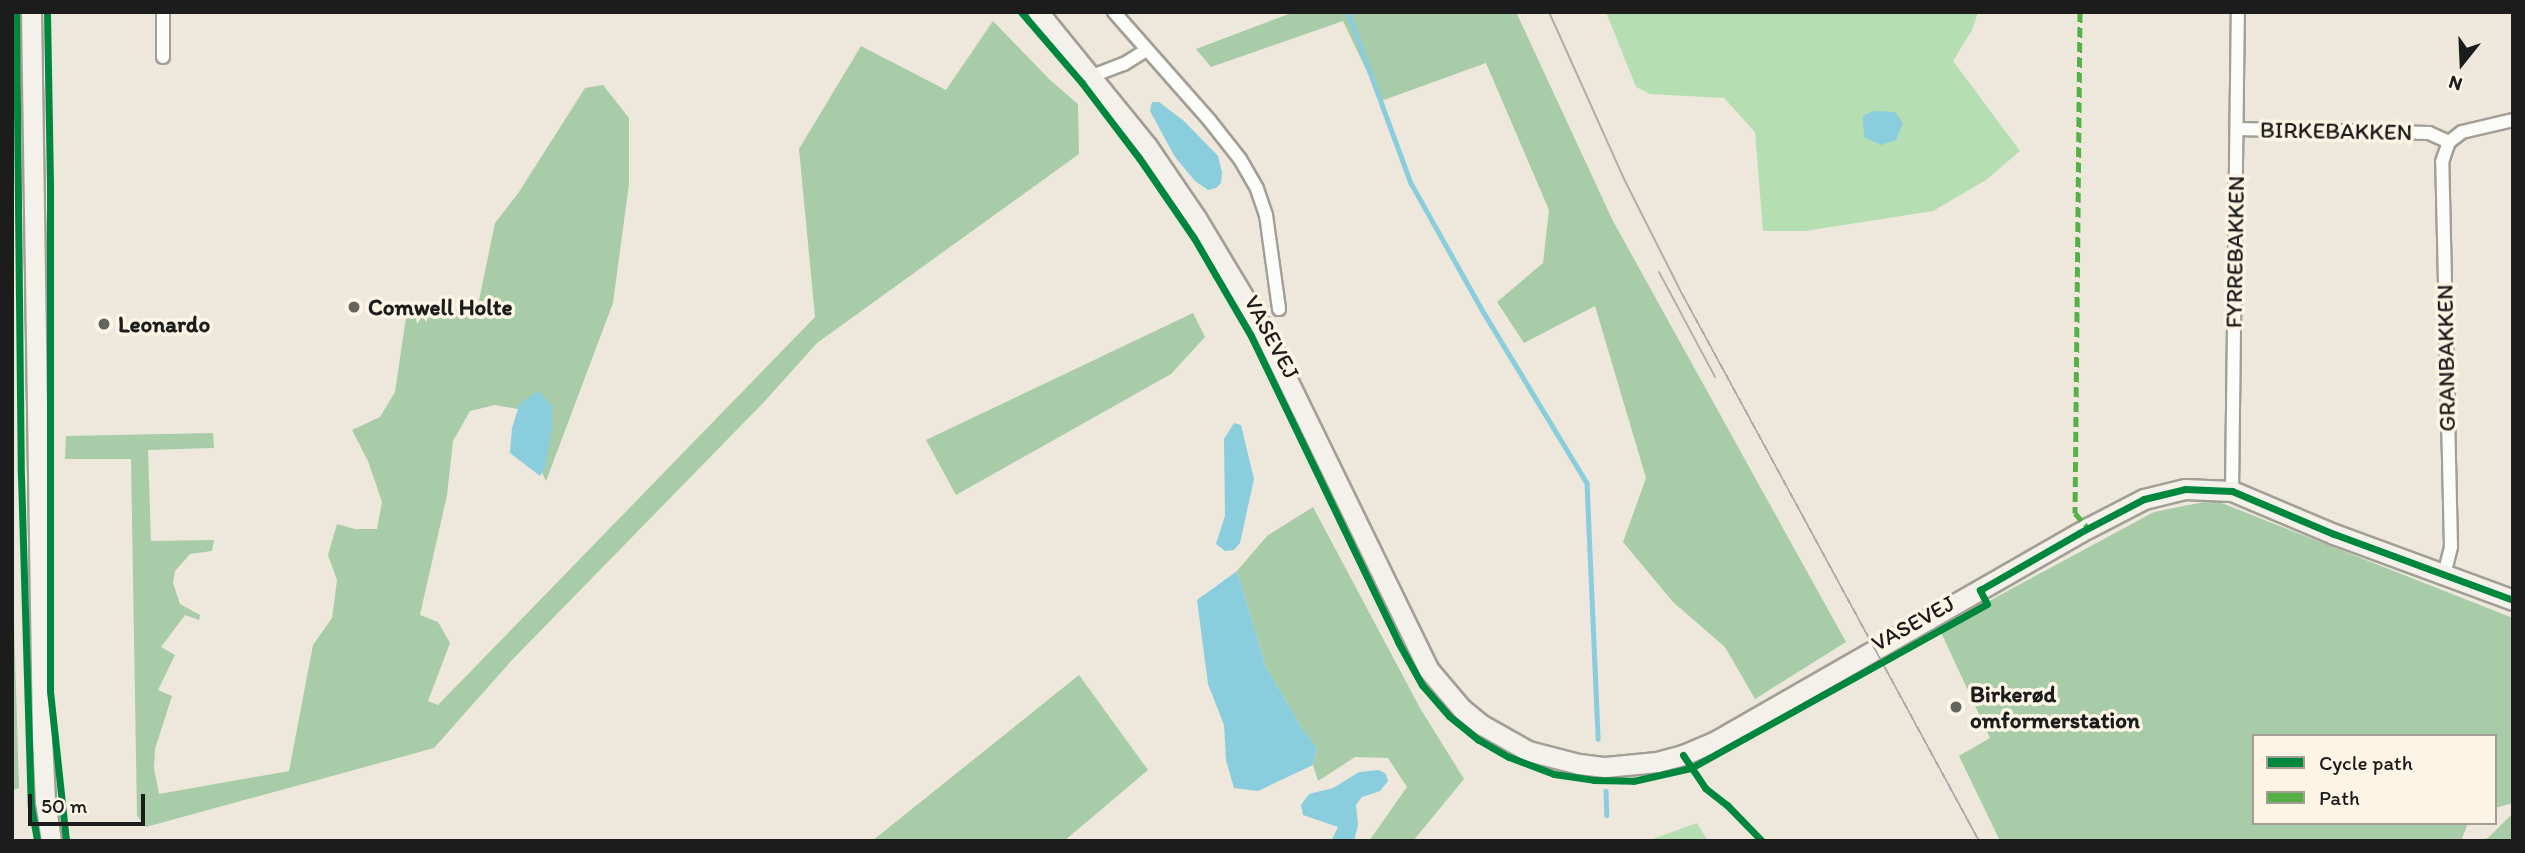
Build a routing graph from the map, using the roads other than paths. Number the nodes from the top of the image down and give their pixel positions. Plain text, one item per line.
1 (31, 12) edge
2 (163, 12) edge
3 (1038, 12) edge
4 (1114, 12) edge
5 (2238, 12) edge
6 (1146, 50) junction
7 (163, 57) dead end
8 (1092, 76) junction
9 (2513, 120) edge
10 (2236, 129) junction
11 (2449, 142) junction
12 (1279, 309) dead end
13 (2232, 491) junction
14 (2444, 575) junction
15 (2513, 600) edge
16 (51, 841) edge

1 - 16 street
2 - 7 street
3 - 8 street, VASEVEJ
4 - 6 street, VASEVEJ
5 - 10 street, FYRREBAKKEN
6 - 8 street
6 - 12 street, VASEVEJ
8 - 13 street, VASEVEJ
9 - 11 street
10 - 11 street, BIRKEBAKKEN
10 - 13 street, FYRREBAKKEN
11 - 14 street, GRANBAKKEN
13 - 14 street, VASEVEJ
14 - 15 street, VASEVEJ

